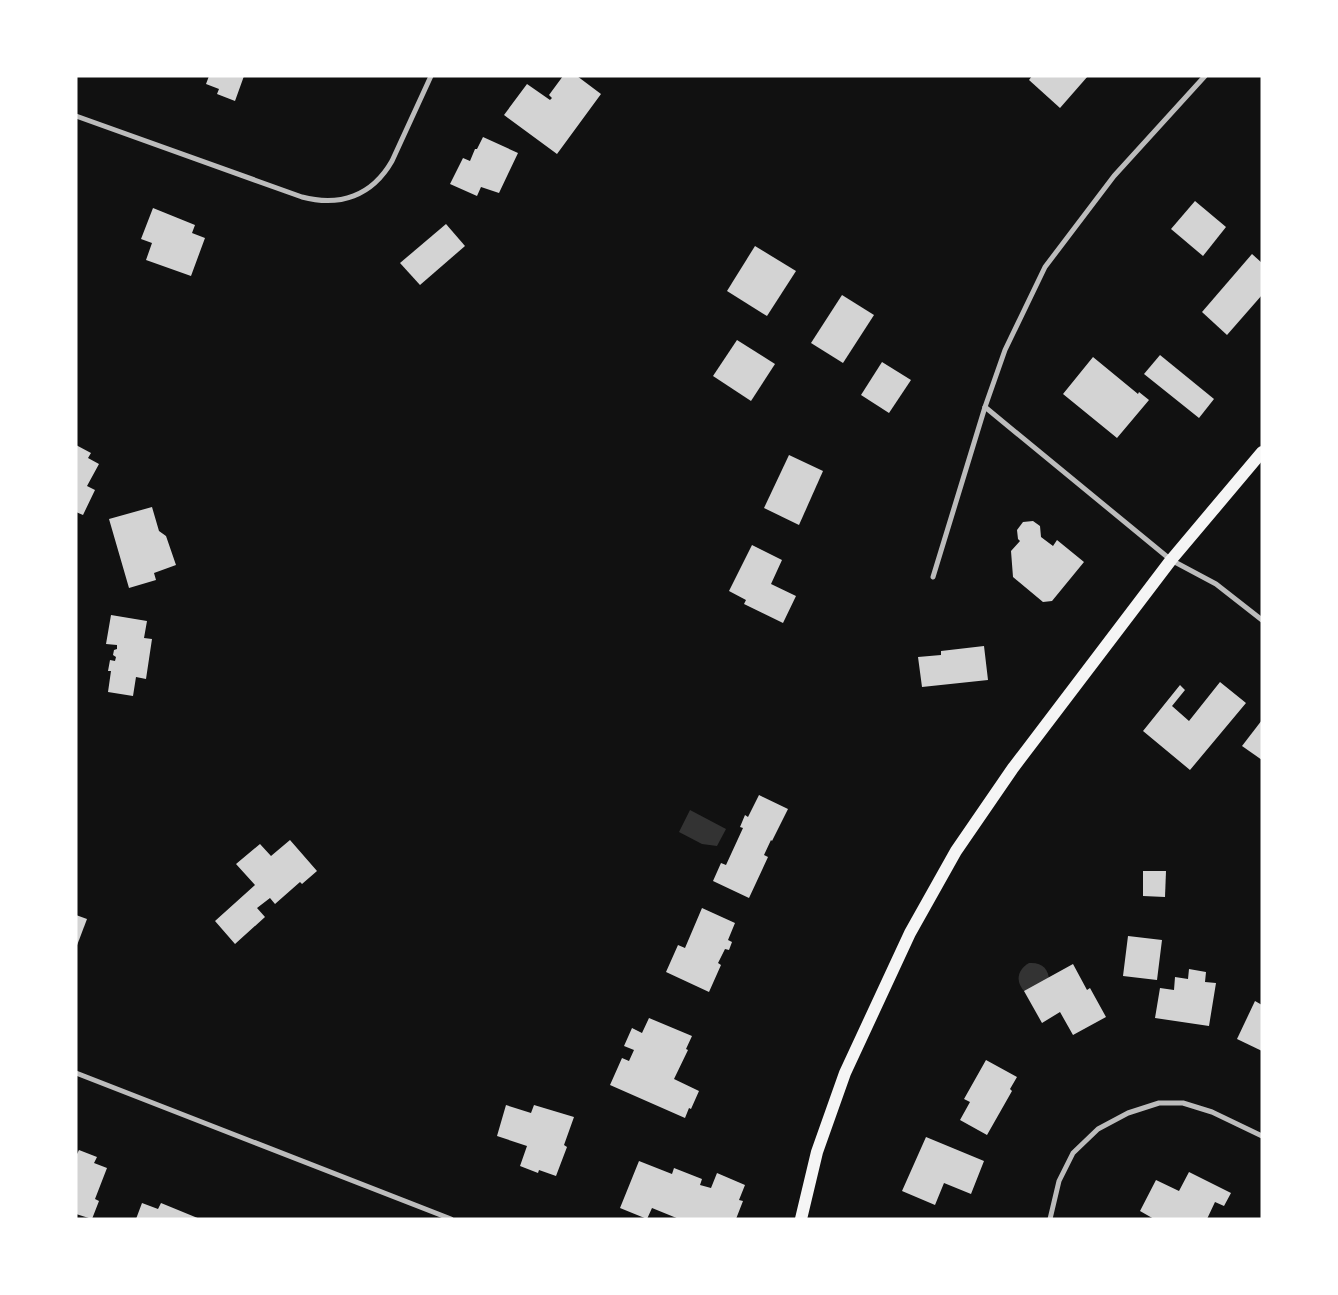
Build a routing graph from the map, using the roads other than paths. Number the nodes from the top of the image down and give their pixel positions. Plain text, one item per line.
1 (431, 76) edge
2 (1205, 76) edge
3 (76, 116) edge
4 (985, 407) junction
5 (1262, 452) edge
6 (1171, 560) junction
7 (933, 577) dead end
8 (1262, 620) edge
9 (76, 1073) edge
10 (1262, 1136) edge
11 (451, 1219) edge
12 (801, 1219) edge
13 (1050, 1219) edge

1 - 3 street
2 - 4 street
4 - 6 street
4 - 7 street
5 - 6 main road
6 - 8 street
6 - 12 main road
9 - 11 street
10 - 13 street

